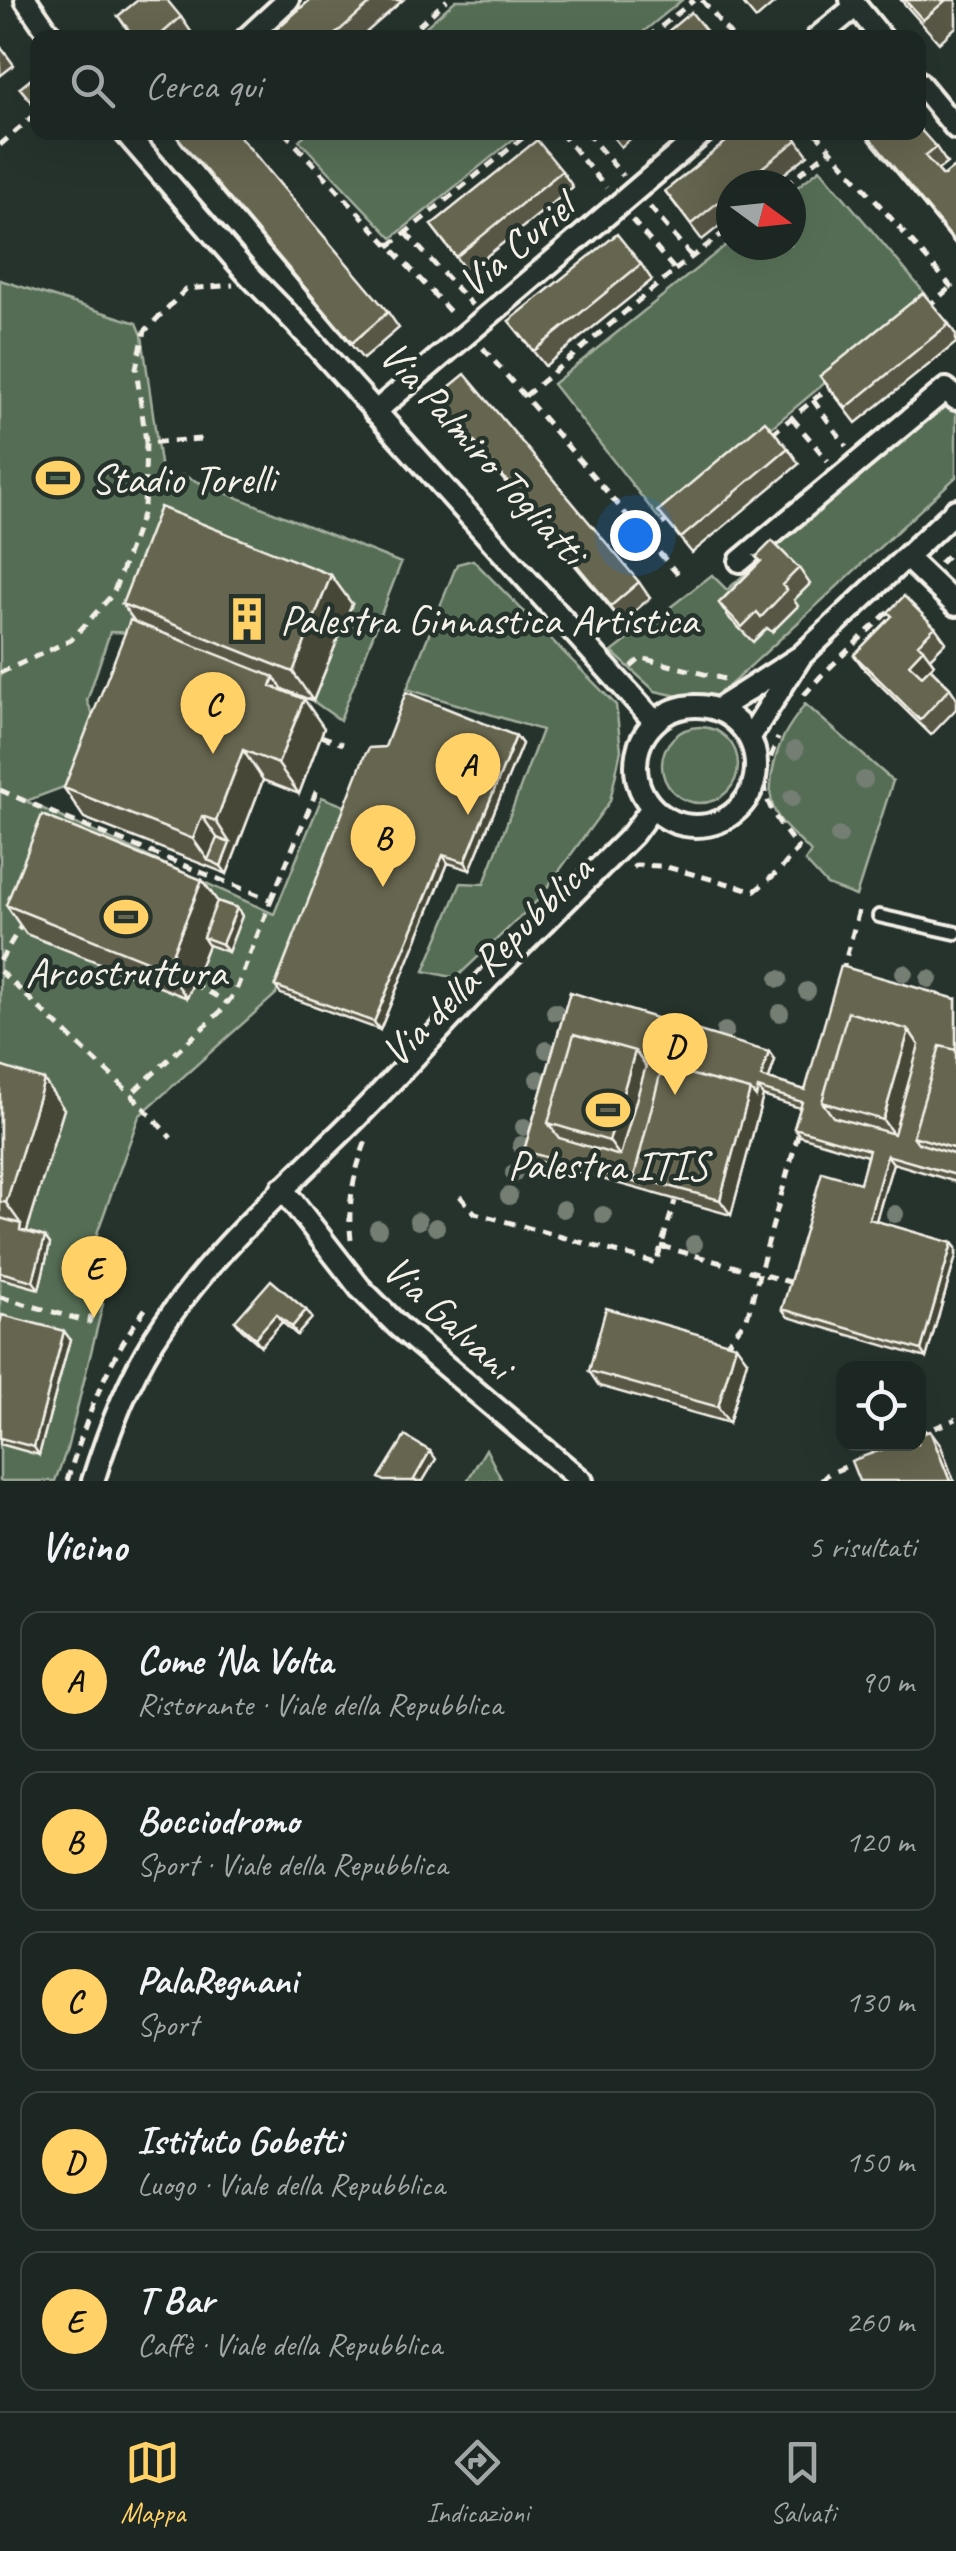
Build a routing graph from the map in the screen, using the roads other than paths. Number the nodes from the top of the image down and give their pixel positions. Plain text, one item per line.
1 (26, 0) edge
2 (288, 0) edge
3 (853, 3) edge
4 (47, 30) edge
5 (255, 30) edge
6 (825, 30) edge
7 (875, 30) edge
8 (926, 92) edge
9 (956, 128) edge
10 (137, 140) edge
11 (695, 140) edge
12 (956, 399) edge
13 (376, 412) junction
14 (956, 510) edge
15 (907, 558) junction
16 (740, 561) dead end
17 (956, 604) edge
18 (801, 656) junction
19 (718, 709) junction
20 (655, 722) junction
21 (750, 737) junction
22 (652, 808) junction
23 (879, 916) dead end
24 (956, 933) edge
25 (282, 1188) junction
26 (93, 1481) edge
27 (582, 1481) edge

1 - 4 street
2 - 5 street
3 - 6 street
3 - 7 street
8 - 9 street
10 - 13 street, Via Palmiro Togliatti
11 - 13 street, Via Curiel
12 - 16 street
13 - 20 street, Via Palmiro Togliatti
14 - 15 street
15 - 17 street
15 - 18 street
18 - 19 street
18 - 21 street
19 - 20 street
19 - 21 street
20 - 22 street
21 - 22 street
22 - 25 street
23 - 24 lane
25 - 26 street
25 - 27 street, Via Galvani

